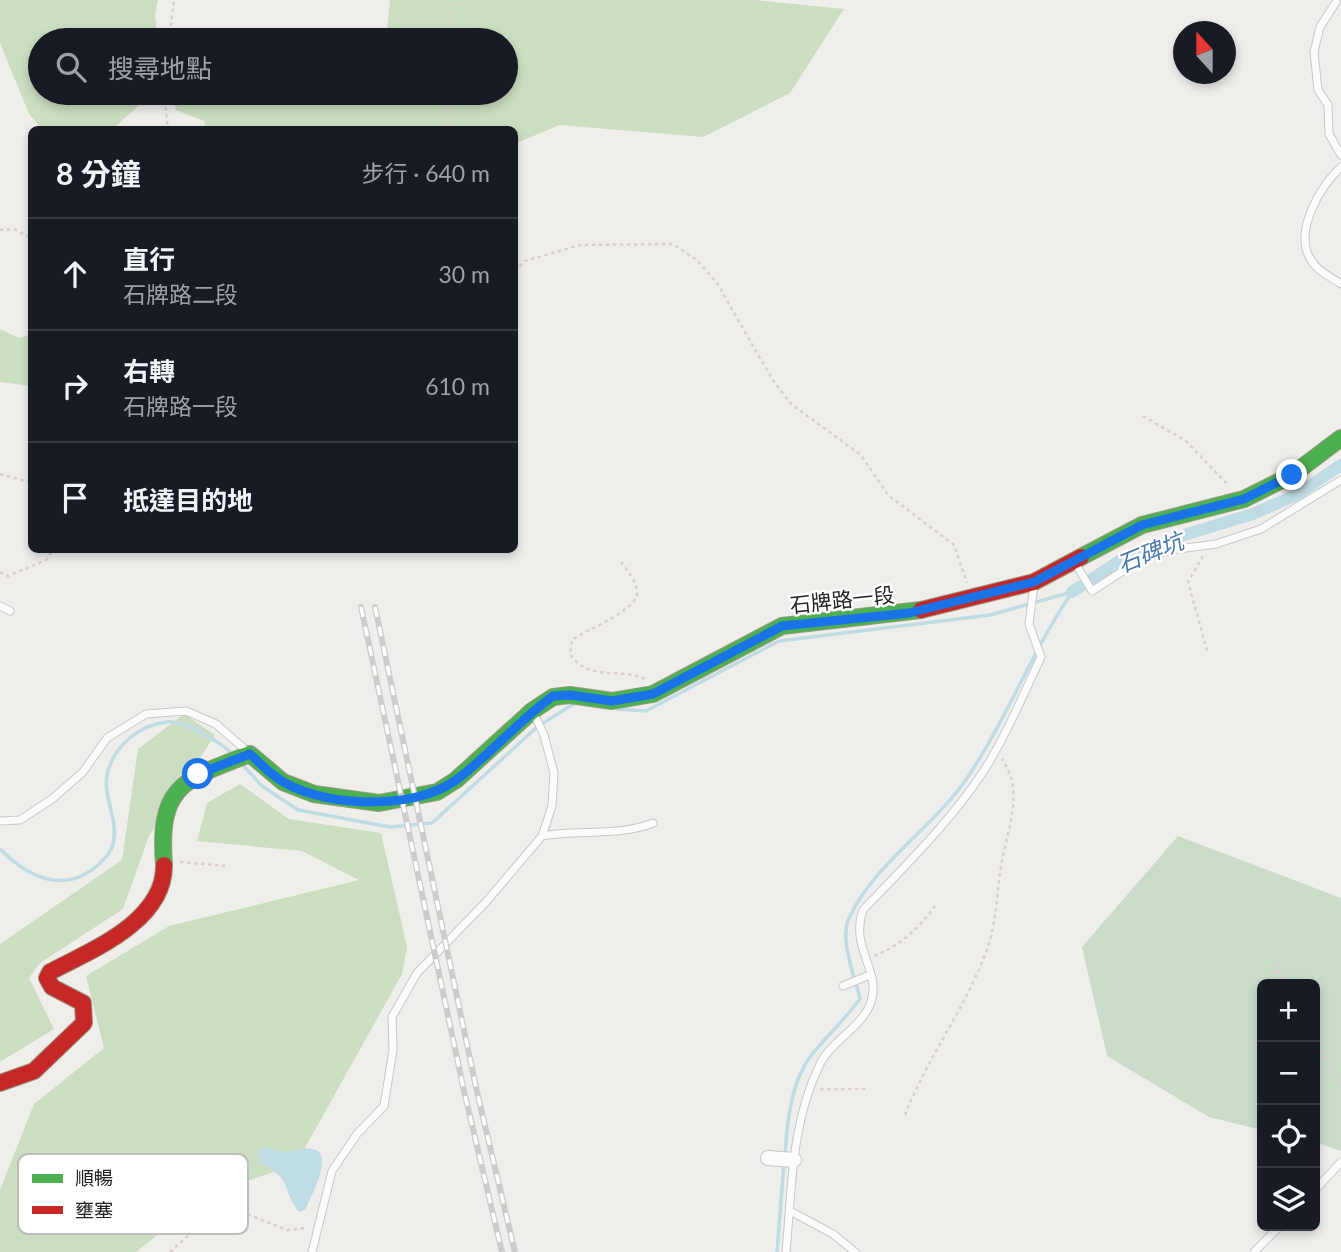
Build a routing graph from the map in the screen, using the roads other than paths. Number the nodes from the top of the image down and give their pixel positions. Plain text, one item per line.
1 (1336, 2) dead end
2 (1341, 155) edge
3 (1341, 167) edge
4 (1341, 284) edge
5 (1341, 438) edge
6 (1341, 480) edge
7 (1074, 562) junction
8 (1034, 582) junction
9 (0, 606) edge
10 (10, 611) dead end
11 (532, 711) junction
12 (250, 754) junction
13 (0, 821) edge
14 (653, 823) dead end
15 (541, 836) junction
16 (870, 975) junction
17 (843, 986) dead end
18 (0, 1083) edge
19 (768, 1158) dead end
20 (794, 1160) junction
21 (1341, 1162) edge
22 (1320, 1185) edge
23 (790, 1212) junction
24 (1275, 1231) edge
25 (312, 1252) edge
26 (786, 1252) edge
27 (855, 1252) edge
28 (1254, 1252) edge

1 - 2 lane
3 - 4 lane
5 - 7 street, 石牌路一段
6 - 7 lane
7 - 8 street, 石牌路一段
8 - 11 street, 石牌路一段
8 - 16 lane
9 - 10 lane
11 - 12 street, 石牌路一段
11 - 15 lane
12 - 13 lane
12 - 18 street
14 - 15 lane
15 - 25 lane
16 - 17 lane
16 - 20 lane
19 - 20 street
20 - 23 lane
21 - 22 lane
23 - 26 lane
23 - 27 lane
24 - 28 lane

